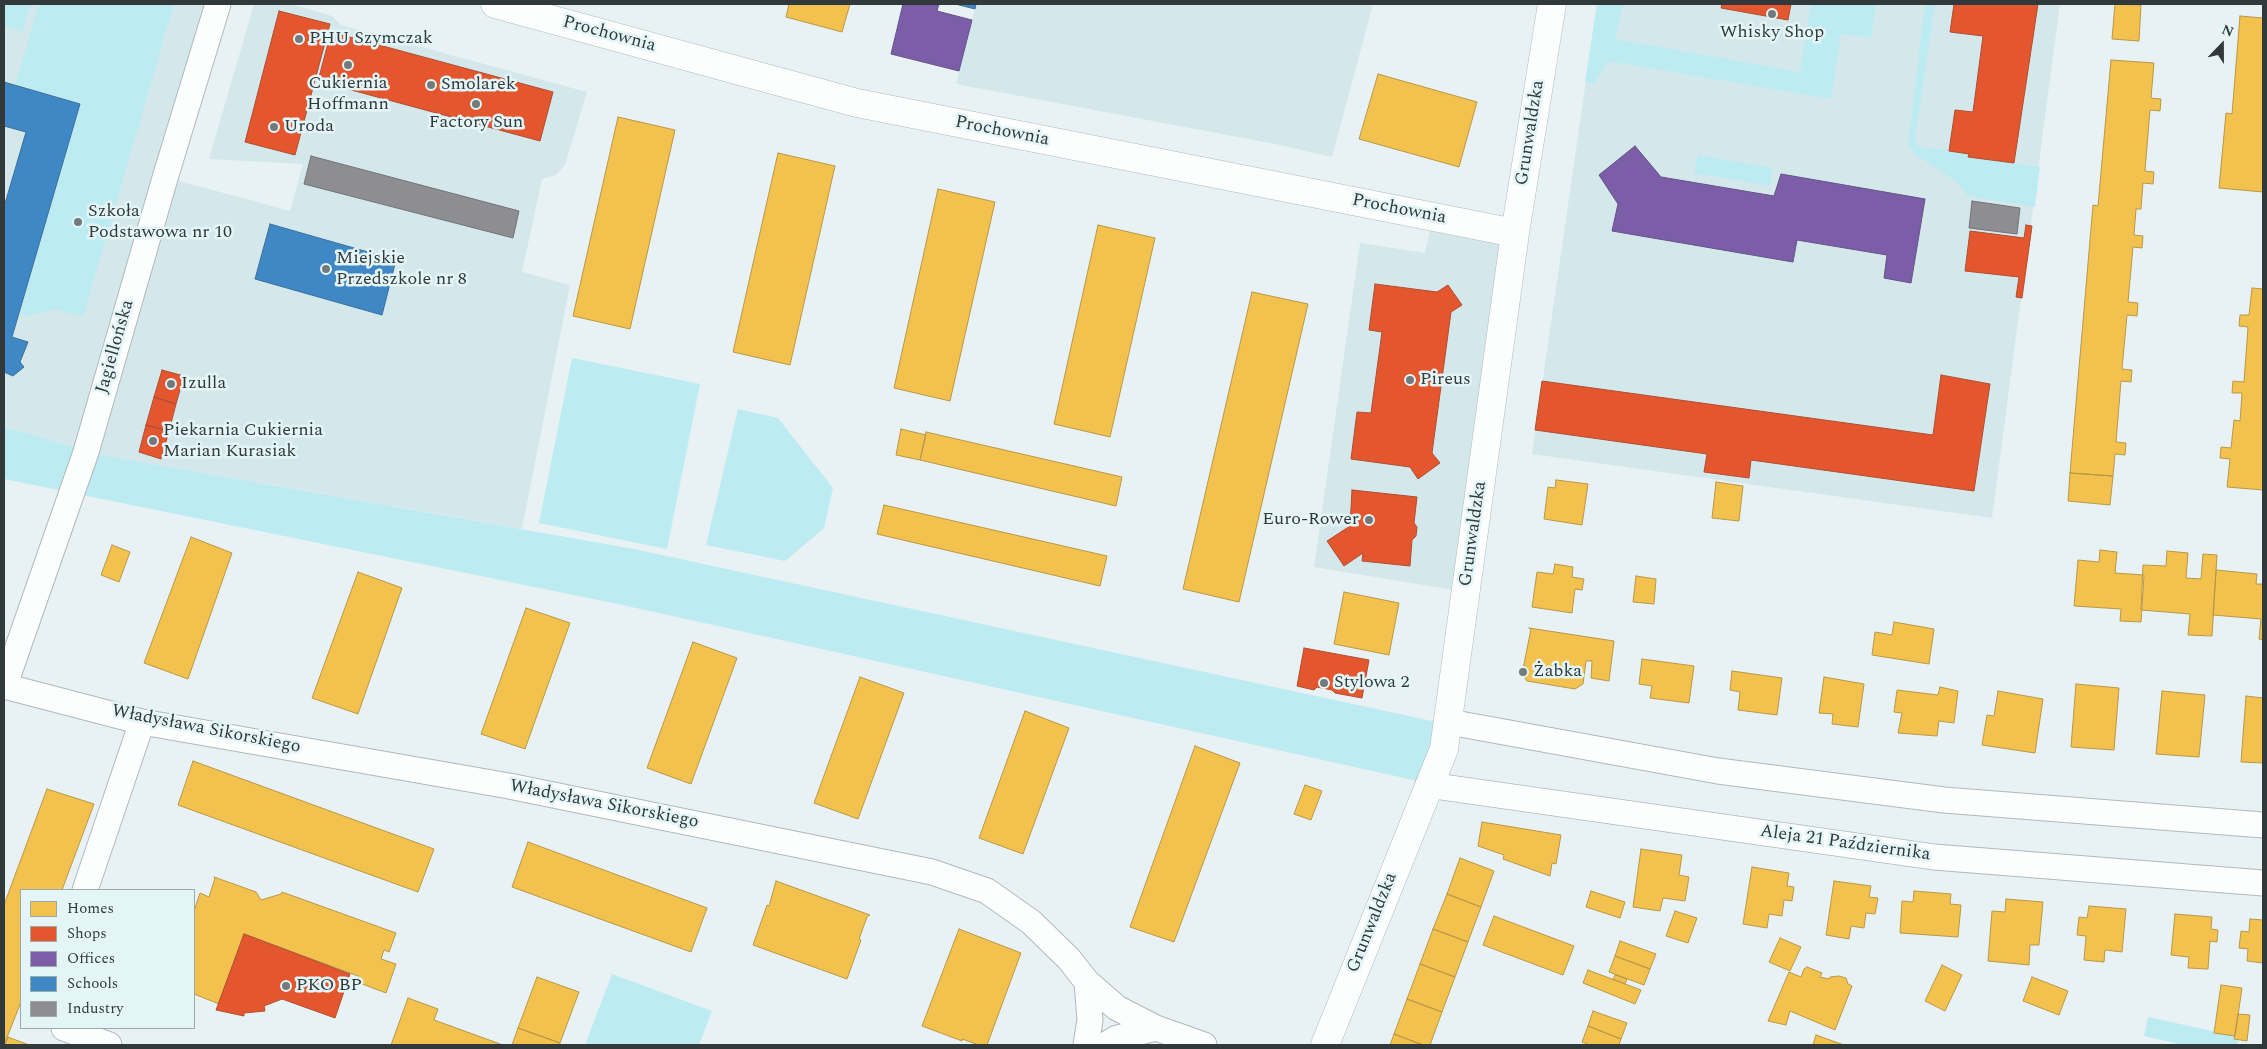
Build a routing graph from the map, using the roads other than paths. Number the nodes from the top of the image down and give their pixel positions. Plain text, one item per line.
1 (218, 4) edge
2 (495, 4) edge
3 (1552, 4) edge
4 (1515, 233) junction
5 (4, 686) edge
6 (142, 722) junction
7 (1449, 722) junction
8 (1428, 785) junction
9 (2263, 825) edge
10 (2263, 883) edge
11 (85, 889) edge
12 (1087, 982) junction
13 (1156, 1028) junction
14 (67, 1029) edge
15 (110, 1045) edge
16 (1086, 1045) edge
17 (1105, 1045) edge
18 (1204, 1045) edge
19 (1325, 1045) edge

1 - 5 street, Jagiellońska
2 - 4 street, Prochownia
3 - 4 street, Grunwaldzka
4 - 7 street, Grunwaldzka
5 - 6 street, Władysława Sikorskiego
6 - 11 street
6 - 12 street, Władysława Sikorskiego
7 - 8 street, Grunwaldzka
7 - 9 street
8 - 10 street, Aleja 21 Października
8 - 19 street, Grunwaldzka
12 - 13 street, Władysława Sikorskiego
12 - 16 street
13 - 17 street
13 - 18 street, Władysława Sikorskiego
14 - 15 street

